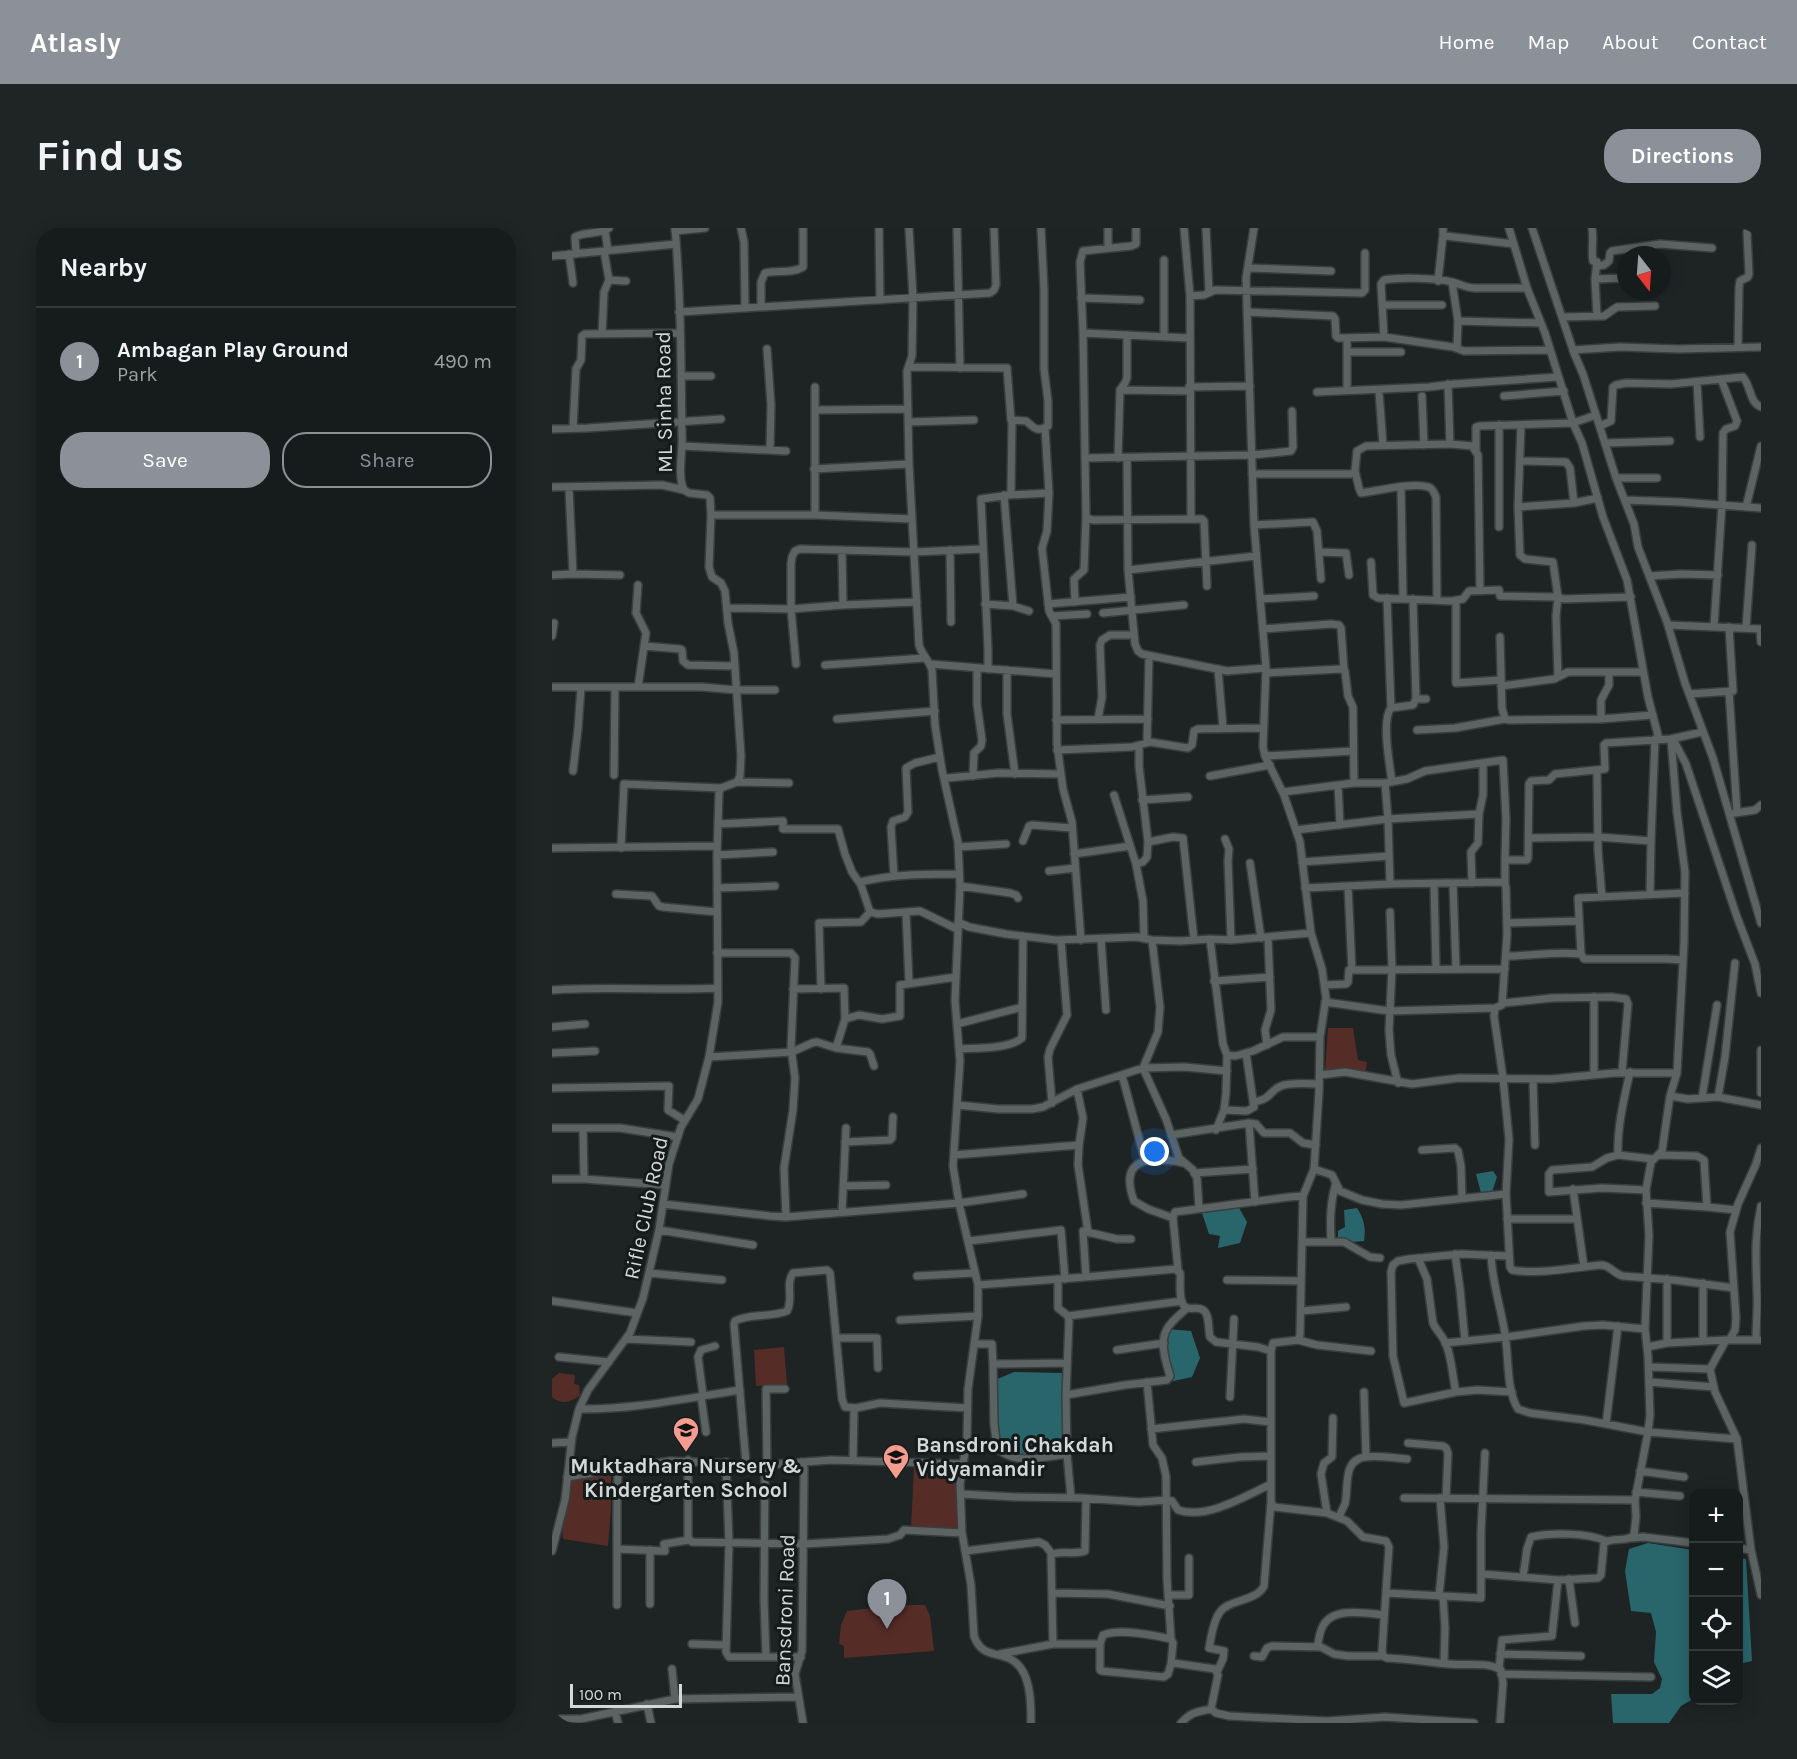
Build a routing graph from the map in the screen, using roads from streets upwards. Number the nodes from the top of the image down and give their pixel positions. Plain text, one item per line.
1 (705, 228) edge
2 (741, 228) edge
3 (803, 228) edge
4 (879, 228) edge
5 (909, 228) edge
6 (957, 228) edge
7 (994, 228) edge
8 (1041, 228) edge
9 (1108, 228) edge
10 (1136, 228) edge
11 (1184, 228) edge
12 (1206, 228) edge
13 (1254, 228) edge
14 (1509, 228) edge
15 (1532, 228) edge
16 (1592, 228) edge
17 (675, 229) edge
18 (607, 230) edge
19 (584, 231) edge
20 (1443, 231) edge
21 (1748, 232) dead end
22 (676, 244) junction
23 (1514, 244) junction
24 (1108, 248) junction
25 (1712, 248) dead end
26 (606, 251) junction
27 (1365, 253) dead end
28 (573, 254) junction
29 (552, 256) edge
30 (1164, 260) dead end
31 (1597, 262) junction
32 (1248, 268) junction
33 (1331, 271) dead end
34 (1617, 278) edge
35 (1595, 279) junction
36 (609, 280) junction
37 (1438, 280) junction
38 (626, 281) dead end
39 (1452, 282) junction
40 (573, 283) dead end
41 (1527, 288) junction
42 (1246, 290) junction
43 (1209, 292) junction
44 (959, 296) junction
45 (1190, 296) junction
46 (913, 297) junction
47 (1082, 298) junction
48 (880, 300) junction
49 (1140, 300) dead end
50 (1383, 305) junction
51 (1442, 305) dead end
52 (761, 306) junction
53 (1655, 306) dead end
54 (745, 308) junction
55 (679, 312) junction
56 (1247, 312) junction
57 (1597, 316) junction
58 (1562, 317) junction
59 (1458, 321) junction
60 (1540, 323) junction
61 (680, 333) junction
62 (1083, 333) junction
63 (602, 334) junction
64 (1126, 335) junction
65 (1164, 337) junction
66 (1384, 337) junction
67 (1189, 338) junction
68 (1347, 338) junction
69 (1738, 347) junction
70 (1761, 347) edge
71 (1457, 348) junction
72 (767, 349) dead end
73 (1550, 350) junction
74 (1573, 350) junction
75 (1347, 352) junction
76 (1401, 352) dead end
77 (908, 368) junction
78 (960, 368) junction
79 (681, 376) junction
80 (711, 376) dead end
81 (1558, 377) junction
82 (1721, 379) junction
83 (1696, 382) junction
84 (1448, 384) junction
85 (1250, 386) junction
86 (815, 387) dead end
87 (1190, 389) junction
88 (1120, 390) junction
89 (1347, 390) junction
90 (1564, 391) junction
91 (1317, 392) dead end
92 (1379, 392) dead end
93 (1422, 396) dead end
94 (1504, 396) dead end
95 (1761, 407) edge
96 (908, 409) junction
97 (815, 410) junction
98 (1292, 411) dead end
99 (1593, 417) junction
100 (721, 419) dead end
101 (974, 420) dead end
102 (1012, 420) junction
103 (682, 421) junction
104 (908, 422) junction
105 (1574, 422) junction
106 (1499, 425) junction
107 (1521, 425) junction
108 (1600, 426) junction
109 (573, 428) junction
110 (1045, 428) junction
111 (552, 429) edge
112 (1700, 437) dead end
113 (1670, 441) dead end
114 (1606, 443) junction
115 (1450, 444) junction
116 (1383, 445) junction
117 (1424, 445) junction
118 (682, 446) junction
119 (1761, 446) edge
120 (770, 450) junction
121 (1476, 450) junction
122 (786, 451) dead end
123 (1252, 455) junction
124 (1191, 456) junction
125 (1085, 458) junction
126 (1118, 458) junction
127 (1126, 458) junction
128 (1520, 461) junction
129 (909, 464) junction
130 (814, 469) junction
131 (1355, 471) junction
132 (1252, 474) junction
133 (1616, 478) junction
134 (1657, 478) dead end
135 (552, 487) edge
136 (1401, 487) junction
137 (569, 488) junction
138 (684, 490) junction
139 (1048, 493) junction
140 (1006, 495) junction
141 (1598, 498) junction
142 (1625, 500) junction
143 (1574, 503) junction
144 (1722, 504) junction
145 (1518, 507) junction
146 (1746, 507) junction
147 (1761, 508) edge
148 (711, 515) junction
149 (815, 515) junction
150 (1086, 516) junction
151 (912, 519) junction
152 (1191, 519) junction
153 (1128, 520) junction
154 (1254, 525) junction
155 (1499, 527) dead end
156 (1752, 545) dead end
157 (982, 549) junction
158 (842, 550) junction
159 (950, 550) junction
160 (914, 552) junction
161 (1319, 552) junction
162 (1256, 556) junction
163 (1205, 561) junction
164 (1371, 562) dead end
165 (1128, 570) junction
166 (573, 574) junction
167 (1350, 574) dead end
168 (552, 575) edge
169 (1718, 575) junction
170 (620, 576) dead end
171 (1650, 576) junction
172 (1321, 579) dead end
173 (638, 585) dead end
174 (1207, 586) dead end
175 (1480, 591) junction
176 (1314, 596) dead end
177 (1131, 597) junction
178 (1558, 597) junction
179 (1631, 597) junction
180 (1387, 598) junction
181 (1403, 598) junction
182 (1260, 599) junction
183 (1413, 599) junction
184 (1437, 600) junction
185 (1456, 601) junction
186 (917, 602) junction
187 (1075, 602) junction
188 (985, 604) junction
189 (1048, 604) junction
190 (843, 605) junction
191 (1184, 605) dead end
192 (1013, 606) junction
193 (727, 609) junction
194 (791, 609) junction
195 (1029, 610) dead end
196 (1132, 611) junction
197 (1103, 613) dead end
198 (1087, 614) dead end
199 (1052, 616) junction
200 (951, 622) dead end
201 (554, 623) dead end
202 (1668, 625) junction
203 (1714, 626) junction
204 (1729, 627) junction
205 (1746, 628) junction
206 (1263, 629) junction
207 (1761, 629) edge
208 (1134, 635) junction
209 (552, 636) edge
210 (1500, 637) dead end
211 (1761, 642) edge
212 (644, 646) junction
213 (1149, 656) junction
214 (928, 661) junction
215 (796, 664) dead end
216 (825, 665) dead end
217 (734, 666) junction
218 (976, 668) junction
219 (988, 669) junction
220 (1218, 669) junction
221 (1344, 669) junction
222 (1007, 670) junction
223 (1266, 671) junction
224 (1609, 672) junction
225 (1643, 672) junction
226 (1056, 674) junction
227 (1558, 677) junction
228 (1500, 683) junction
229 (552, 687) edge
230 (581, 687) junction
231 (638, 687) junction
232 (615, 688) junction
233 (736, 690) junction
234 (775, 690) dead end
235 (1729, 691) junction
236 (1689, 694) junction
237 (1416, 699) junction
238 (1426, 699) dead end
239 (1391, 708) junction
240 (935, 711) junction
241 (1653, 715) junction
242 (837, 719) dead end
243 (1098, 719) junction
244 (1148, 719) junction
245 (1505, 719) junction
246 (1601, 719) junction
247 (1056, 720) junction
248 (1223, 728) junction
249 (1263, 728) junction
250 (1417, 730) dead end
251 (1702, 732) junction
252 (1674, 738) junction
253 (1657, 739) junction
254 (1147, 743) junction
255 (1139, 747) junction
256 (1057, 750) junction
257 (1353, 752) junction
258 (1265, 756) junction
259 (940, 757) junction
260 (1483, 763) junction
261 (1270, 765) junction
262 (573, 771) dead end
263 (1597, 771) junction
264 (1015, 774) junction
265 (1060, 774) junction
266 (614, 775) dead end
267 (973, 776) junction
268 (1210, 776) dead end
269 (948, 778) dead end
270 (737, 782) junction
271 (1388, 782) junction
272 (789, 783) dead end
273 (1354, 783) junction
274 (1338, 785) junction
275 (721, 788) junction
276 (1283, 792) junction
277 (1114, 795) dead end
278 (1188, 797) dead end
279 (1142, 800) junction
280 (1761, 805) edge
281 (1737, 812) junction
282 (1479, 814) junction
283 (1729, 814) junction
284 (1388, 819) junction
285 (717, 824) junction
286 (1340, 825) junction
287 (1072, 828) junction
288 (1296, 830) junction
289 (1599, 837) junction
290 (1529, 838) junction
291 (1225, 839) dead end
292 (1023, 841) dead end
293 (1651, 841) junction
294 (1148, 842) junction
295 (1006, 844) dead end
296 (717, 846) junction
297 (1130, 846) junction
298 (958, 847) junction
299 (552, 848) edge
300 (621, 848) junction
301 (773, 852) dead end
302 (1074, 854) junction
303 (717, 855) junction
304 (1389, 856) junction
305 (1505, 860) junction
306 (1302, 862) junction
307 (1250, 863) dead end
308 (1136, 864) junction
309 (1075, 868) junction
310 (1049, 872) dead end
311 (959, 874) junction
312 (894, 876) junction
313 (860, 882) junction
314 (1434, 883) junction
315 (1453, 883) junction
316 (1472, 883) junction
317 (1390, 884) junction
318 (1505, 884) junction
319 (1348, 885) junction
320 (775, 886) dead end
321 (960, 886) junction
322 (717, 888) junction
323 (1305, 888) junction
324 (1685, 892) junction
325 (616, 894) dead end
326 (1650, 894) junction
327 (1602, 897) junction
328 (1018, 898) dead end
329 (717, 912) junction
330 (870, 912) junction
331 (906, 912) junction
332 (1390, 912) dead end
333 (1579, 921) junction
334 (1507, 923) junction
335 (1761, 924) edge
336 (958, 926) junction
337 (1311, 933) junction
338 (1023, 936) junction
339 (1265, 938) junction
340 (1101, 939) junction
341 (1148, 939) junction
342 (1210, 939) junction
343 (1061, 940) junction
344 (1081, 940) junction
345 (1194, 940) junction
346 (1231, 940) junction
347 (717, 953) junction
348 (1581, 954) junction
349 (1506, 956) junction
350 (1683, 960) junction
351 (1736, 963) dead end
352 (1352, 969) junction
353 (1392, 969) junction
354 (1436, 969) junction
355 (1456, 969) junction
356 (1505, 969) junction
357 (956, 977) junction
358 (1270, 977) junction
359 (1214, 981) junction
360 (909, 983) junction
361 (1325, 985) junction
362 (718, 988) junction
363 (793, 989) junction
364 (821, 989) junction
365 (552, 990) edge
366 (1761, 993) edge
367 (1594, 997) junction
368 (1325, 1002) junction
369 (1504, 1003) junction
370 (1717, 1005) dead end
371 (1022, 1007) junction
372 (1495, 1008) junction
373 (1106, 1010) dead end
374 (1389, 1011) junction
375 (845, 1019) junction
376 (585, 1024) dead end
377 (957, 1024) junction
378 (552, 1027) edge
379 (1320, 1037) junction
380 (1267, 1045) junction
381 (836, 1048) junction
382 (959, 1049) junction
383 (1761, 1050) edge
384 (595, 1051) dead end
385 (792, 1052) junction
386 (552, 1053) edge
387 (1246, 1053) junction
388 (1227, 1055) junction
389 (709, 1058) junction
390 (874, 1066) dead end
391 (1143, 1068) junction
392 (1227, 1071) junction
393 (1626, 1072) junction
394 (1677, 1073) junction
395 (1122, 1075) junction
396 (1320, 1075) junction
397 (1594, 1075) junction
398 (1503, 1078) junction
399 (1533, 1078) junction
400 (1398, 1083) junction
401 (1319, 1084) junction
402 (552, 1088) edge
403 (1077, 1089) junction
404 (1761, 1093) edge
405 (1670, 1096) junction
406 (1718, 1097) junction
407 (1702, 1098) junction
408 (1253, 1102) junction
409 (1052, 1103) junction
410 (957, 1105) junction
411 (1761, 1105) edge
412 (1224, 1110) junction
413 (893, 1117) dead end
414 (684, 1120) junction
415 (1249, 1123) junction
416 (552, 1128) edge
417 (583, 1128) junction
418 (846, 1128) dead end
419 (1216, 1130) junction
420 (1171, 1135) junction
421 (678, 1137) junction
422 (845, 1142) junction
423 (1079, 1145) junction
424 (1316, 1145) junction
425 (1535, 1145) dead end
426 (1761, 1148) edge
427 (1422, 1149) dead end
428 (954, 1155) junction
429 (1618, 1155) junction
430 (1656, 1157) junction
431 (1145, 1161) junction
432 (1184, 1164) junction
433 (1314, 1168) junction
434 (1253, 1170) junction
435 (1194, 1173) junction
436 (552, 1179) edge
437 (584, 1179) junction
438 (1336, 1183) junction
439 (665, 1185) junction
440 (886, 1185) dead end
441 (843, 1186) junction
442 (1573, 1190) junction
443 (1646, 1190) junction
444 (1023, 1194) dead end
445 (1506, 1194) junction
446 (1303, 1196) junction
447 (1462, 1198) junction
448 (1255, 1202) junction
449 (959, 1203) junction
450 (1646, 1203) junction
451 (663, 1204) junction
452 (1761, 1206) edge
453 (1707, 1207) junction
454 (1199, 1208) junction
455 (1736, 1210) junction
456 (842, 1212) junction
457 (786, 1217) junction
458 (1173, 1218) junction
459 (1507, 1219) junction
460 (1577, 1219) junction
461 (659, 1230) junction
462 (1088, 1232) junction
463 (1131, 1239) dead end
464 (969, 1241) junction
465 (1331, 1241) junction
466 (1302, 1242) junction
467 (753, 1245) dead end
468 (1455, 1254) junction
469 (1491, 1255) junction
470 (1509, 1256) junction
471 (1758, 1257) edge
472 (1380, 1258) dead end
473 (1418, 1258) junction
474 (1584, 1267) junction
475 (1178, 1270) junction
476 (649, 1273) junction
477 (974, 1273) junction
478 (917, 1276) dead end
479 (1086, 1278) junction
480 (1646, 1278) junction
481 (1061, 1279) junction
482 (1667, 1279) junction
483 (722, 1280) dead end
484 (1227, 1280) dead end
485 (1301, 1281) junction
486 (1703, 1283) junction
487 (978, 1285) junction
488 (1734, 1288) junction
489 (1182, 1300) junction
490 (552, 1301) edge
491 (1346, 1307) dead end
492 (1187, 1308) junction
493 (1301, 1311) junction
494 (637, 1313) junction
495 (978, 1316) junction
496 (1068, 1316) junction
497 (1234, 1319) dead end
498 (900, 1320) dead end
499 (1618, 1326) junction
500 (1645, 1329) junction
501 (1506, 1337) junction
502 (836, 1338) junction
503 (626, 1339) junction
504 (1298, 1340) junction
505 (1730, 1340) junction
506 (1756, 1340) edge
507 (1465, 1341) junction
508 (1703, 1341) junction
509 (691, 1342) dead end
510 (1164, 1343) junction
511 (1445, 1343) junction
512 (1667, 1343) junction
513 (974, 1344) junction
514 (1233, 1344) junction
515 (715, 1346) dead end
516 (1647, 1347) junction
517 (1117, 1350) dead end
518 (1271, 1351) junction
519 (1371, 1351) dead end
520 (559, 1357) dead end
521 (609, 1362) junction
522 (1066, 1363) junction
523 (993, 1364) junction
524 (1648, 1367) junction
525 (878, 1368) dead end
526 (1710, 1369) junction
527 (1147, 1382) junction
528 (1649, 1382) junction
529 (1714, 1387) junction
530 (785, 1389) dead end
531 (740, 1390) junction
532 (1364, 1392) dead end
533 (1456, 1392) junction
534 (1512, 1392) junction
535 (1066, 1395) junction
536 (702, 1396) junction
537 (1230, 1398) dead end
538 (856, 1408) junction
539 (968, 1408) junction
540 (579, 1409) junction
541 (1333, 1418) dead end
542 (1271, 1422) junction
543 (1606, 1424) junction
544 (1151, 1429) junction
545 (706, 1432) dead end
546 (1648, 1432) junction
547 (1737, 1439) junction
548 (571, 1442) junction
549 (552, 1443) edge
550 (1408, 1443) dead end
551 (1485, 1453) dead end
552 (1067, 1454) junction
553 (1271, 1456) junction
554 (1366, 1457) junction
555 (1407, 1459) dead end
556 (688, 1460) junction
557 (853, 1460) junction
558 (726, 1462) junction
559 (801, 1462) junction
560 (1196, 1462) dead end
561 (746, 1463) junction
562 (766, 1464) junction
563 (962, 1464) junction
564 (618, 1470) junction
565 (1640, 1471) junction
566 (1684, 1477) dead end
567 (567, 1478) junction
568 (1271, 1484) junction
569 (961, 1494) junction
570 (1635, 1496) junction
571 (1680, 1496) dead end
572 (1071, 1498) junction
573 (1404, 1498) dead end
574 (1443, 1498) junction
575 (1086, 1499) junction
576 (1484, 1499) junction
577 (1167, 1500) junction
578 (1271, 1502) junction
579 (1327, 1513) junction
580 (1339, 1516) junction
581 (962, 1533) junction
582 (1632, 1538) junction
583 (689, 1540) junction
584 (1606, 1541) junction
585 (729, 1543) junction
586 (764, 1543) junction
587 (1689, 1543) edge
588 (804, 1544) junction
589 (553, 1546) edge
590 (617, 1549) junction
591 (1743, 1549) edge
592 (650, 1550) junction
593 (1751, 1550) junction
594 (965, 1551) junction
595 (1052, 1554) junction
596 (1189, 1558) dead end
597 (1482, 1574) junction
598 (1522, 1577) junction
599 (1569, 1579) junction
600 (1558, 1580) junction
601 (1052, 1593) junction
602 (1386, 1593) junction
603 (1169, 1595) junction
604 (1761, 1595) edge
605 (1441, 1596) junction
606 (650, 1604) dead end
607 (617, 1605) dead end
608 (1170, 1606) junction
609 (1384, 1615) junction
610 (1575, 1623) dead end
611 (1171, 1639) junction
612 (692, 1644) dead end
613 (1053, 1644) junction
614 (1100, 1644) junction
615 (726, 1645) junction
616 (1317, 1647) junction
617 (1500, 1654) junction
618 (997, 1655) junction
619 (766, 1656) junction
620 (1254, 1656) dead end
621 (1383, 1656) junction
622 (1581, 1656) dead end
623 (801, 1657) junction
624 (1444, 1663) junction
625 (1171, 1664) junction
626 (672, 1669) dead end
627 (1500, 1671) junction
628 (1217, 1672) junction
629 (1651, 1677) dead end
630 (798, 1697) junction
631 (675, 1699) junction
632 (647, 1704) junction
633 (1211, 1709) junction
634 (615, 1711) junction
635 (552, 1719) edge
636 (1230, 1719) edge
637 (618, 1723) edge
638 (651, 1723) edge
639 (803, 1723) edge
640 (1031, 1723) edge
641 (1181, 1723) edge
642 (1474, 1723) edge
643 (1500, 1723) edge

1 - 17 street
2 - 54 street
3 - 52 street
4 - 48 street
5 - 46 street
6 - 44 street
7 - 44 street
8 - 110 street
9 - 24 street
10 - 24 street
11 - 45 street
12 - 43 street
13 - 32 street
14 - 23 street
15 - 58 street
16 - 31 street
17 - 22 street, ML Sinha Road
18 - 19 street
18 - 26 street
19 - 28 street
20 - 23 street
20 - 37 street
21 - 69 street
22 - 26 street
22 - 55 street, ML Sinha Road
23 - 41 street
24 - 47 street
25 - 31 street
26 - 28 street
26 - 36 street
27 - 42 street
28 - 29 street
28 - 40 street
30 - 65 street
31 - 35 street
32 - 33 street
32 - 42 street
34 - 35 street
35 - 57 street
36 - 38 street
36 - 63 street
37 - 39 street
37 - 50 street
39 - 41 street
39 - 59 street
41 - 60 street
42 - 43 street
42 - 56 street
43 - 45 street
44 - 46 street
44 - 78 street
45 - 67 street
46 - 48 street
46 - 77 street
47 - 49 street
47 - 62 street
48 - 52 street
50 - 51 street
50 - 66 street
52 - 54 street
53 - 57 street
54 - 55 street
55 - 61 street, ML Sinha Road
56 - 68 street
56 - 85 street
57 - 58 street
58 - 74 street
59 - 60 street
59 - 71 street
60 - 73 street
61 - 63 street
61 - 79 street, ML Sinha Road
62 - 64 street
62 - 125 street
63 - 109 street
64 - 65 street
64 - 88 street
65 - 67 street
66 - 68 street
66 - 71 street
67 - 87 street
68 - 75 street
69 - 70 street
69 - 74 street
71 - 73 street
72 - 120 street
73 - 81 street
74 - 99 street
75 - 76 street
75 - 89 street
77 - 78 street
77 - 96 street
78 - 102 street
79 - 80 street
79 - 103 street, ML Sinha Road
81 - 84 street
81 - 90 street
82 - 83 street
82 - 95 street
82 - 144 street
83 - 108 street
83 - 112 street
84 - 89 street
84 - 115 street
85 - 87 street
85 - 123 street
86 - 97 street
87 - 88 street
87 - 124 street
88 - 126 street
89 - 91 street
90 - 94 street
90 - 105 street
92 - 116 street
93 - 117 street
96 - 97 street
96 - 104 street
97 - 130 street
98 - 123 street
99 - 105 street
99 - 108 street
100 - 103 street
101 - 104 street
102 - 110 street
102 - 140 street
103 - 109 street
103 - 118 street, ML Sinha Road
104 - 129 street
105 - 107 street
105 - 141 street
106 - 107 street
106 - 121 street
106 - 155 street
107 - 128 street
108 - 114 street
109 - 111 street
110 - 139 street
113 - 114 street
114 - 133 street
115 - 117 street
115 - 121 street
116 - 117 street
116 - 131 street
118 - 120 street
118 - 138 street, ML Sinha Road
119 - 146 street
120 - 122 street
121 - 175 street
123 - 124 street
123 - 132 street
124 - 127 street
124 - 152 street
125 - 126 street
125 - 150 street
126 - 127 street
127 - 153 street
128 - 143 street
128 - 145 street
129 - 130 street
129 - 151 street
130 - 149 street
131 - 132 street
131 - 136 street
132 - 154 street
133 - 134 street
133 - 142 street
135 - 137 street
136 - 181 street
136 - 184 street
137 - 138 street
137 - 166 street
138 - 148 street, ML Sinha Road
139 - 140 street
139 - 189 street
140 - 157 street
140 - 192 street
141 - 143 street
141 - 179 street
142 - 144 street
142 - 171 street
143 - 145 street
144 - 146 street
144 - 169 street
145 - 178 street
146 - 147 street
148 - 149 street
148 - 193 street
149 - 151 street
150 - 153 street
150 - 187 street
151 - 160 street
152 - 153 street
152 - 163 street
153 - 165 street
154 - 161 street
154 - 162 street
156 - 205 street
157 - 159 street
157 - 188 street
158 - 160 street
158 - 190 street
158 - 194 street
159 - 160 street
159 - 200 street
160 - 186 street
161 - 167 street
161 - 172 street
162 - 163 street
162 - 182 street
163 - 165 street
163 - 174 street
164 - 180 street
165 - 177 street
166 - 168 street
166 - 170 street
169 - 171 street
169 - 203 street
171 - 202 street
173 - 212 street
175 - 178 street
175 - 185 street
176 - 182 street
177 - 187 street
177 - 196 street
178 - 179 street
178 - 227 street
179 - 225 street
180 - 181 street
180 - 239 street
181 - 183 street
182 - 206 street
183 - 184 street
183 - 237 street
184 - 185 street
185 - 228 street
186 - 190 street
186 - 214 street
187 - 189 street
188 - 192 street
188 - 219 street
189 - 199 street
190 - 194 street
191 - 196 street
192 - 195 street
193 - 194 street
193 - 217 street
194 - 215 street
196 - 197 street
196 - 208 street
198 - 199 street
199 - 226 street
201 - 209 street
202 - 203 street
202 - 236 street
203 - 204 street
204 - 205 street
204 - 235 street
205 - 207 street
206 - 221 street
206 - 223 street
207 - 211 street
208 - 213 street
208 - 243 street
210 - 228 street
212 - 217 street
212 - 231 street
213 - 220 street
213 - 244 street
214 - 216 street
214 - 218 street
214 - 240 street
217 - 233 street
218 - 219 street
218 - 267 street
219 - 222 street
220 - 223 street
220 - 248 street
221 - 223 street
221 - 257 street
222 - 226 street
222 - 264 street
223 - 249 street
224 - 225 street
224 - 227 street
224 - 246 street
225 - 241 street
226 - 247 street
227 - 228 street
228 - 245 street
229 - 230 street
230 - 232 street
230 - 262 street
231 - 232 street
231 - 233 street
232 - 266 street
233 - 234 street
233 - 270 street
235 - 236 street
235 - 281 street
236 - 251 street
237 - 238 street
237 - 239 street
239 - 271 street
240 - 242 street
240 - 259 street
241 - 246 street
241 - 253 street
243 - 244 street
243 - 247 street
244 - 254 street
245 - 246 street
245 - 250 street
247 - 256 street
248 - 249 street
248 - 254 street
249 - 258 street
251 - 252 street
251 - 283 street
252 - 253 street
252 - 324 street
252 - 366 street
253 - 263 street
253 - 293 street
254 - 255 street
255 - 256 street
255 - 279 street
256 - 265 street
257 - 258 street
257 - 273 street
258 - 261 street
259 - 298 street
259 - 312 street
260 - 271 street
260 - 282 street
260 - 305 street
261 - 268 street
261 - 276 street
263 - 289 street
263 - 290 street
264 - 265 street
264 - 267 street
265 - 287 street
267 - 269 street
270 - 272 street
270 - 275 street
271 - 273 street
271 - 284 street
273 - 274 street
274 - 276 street
274 - 286 street
275 - 285 street, Rifle Club Road
275 - 300 street
276 - 288 street
277 - 297 street
278 - 279 street
279 - 294 street
280 - 281 street
281 - 283 street
282 - 284 street
282 - 316 street
283 - 335 street
284 - 286 street
284 - 304 street
285 - 296 street, Rifle Club Road
285 - 313 street
286 - 288 street
287 - 292 street
287 - 302 street
288 - 306 street
289 - 290 street
289 - 293 street
289 - 327 street
290 - 305 street
291 - 346 street
293 - 326 street
294 - 308 street
294 - 345 street
295 - 298 street
296 - 300 street
296 - 303 street, Rifle Club Road
297 - 302 street
297 - 308 street
298 - 311 street
299 - 300 street
301 - 303 street
302 - 309 street
303 - 322 street, Rifle Club Road
304 - 306 street
304 - 317 street
305 - 318 street
306 - 323 street
307 - 339 street
308 - 341 street
309 - 310 street
309 - 344 street
311 - 312 street
311 - 321 street
312 - 313 street
313 - 330 street
314 - 315 street
314 - 317 street
314 - 354 street
315 - 316 street
315 - 355 street
316 - 318 street
317 - 319 street
318 - 334 street
319 - 323 street
319 - 352 street
320 - 322 street
321 - 328 street
321 - 336 street
322 - 329 street, Rifle Club Road
323 - 337 street
324 - 326 street
324 - 350 street
325 - 329 street
326 - 327 street
327 - 333 street
329 - 347 street, Rifle Club Road
330 - 331 street
330 - 364 street
331 - 336 street
331 - 360 street
332 - 353 street
333 - 334 street
333 - 348 street
334 - 349 street
336 - 338 street
336 - 357 street
337 - 339 street
337 - 361 street
338 - 343 street
338 - 371 street
339 - 346 street
339 - 358 street
340 - 341 street
340 - 344 street
340 - 373 street
341 - 345 street
341 - 391 street
342 - 345 street
342 - 346 street
342 - 359 street
343 - 344 street
343 - 409 street
347 - 362 street, Rifle Club Road
347 - 363 street
348 - 349 street
348 - 350 street
349 - 356 street
350 - 394 street
351 - 406 street
352 - 353 street
352 - 361 street
353 - 354 street
353 - 374 street
354 - 355 street
355 - 356 street
356 - 369 street
357 - 360 street
357 - 377 street
358 - 359 street
358 - 380 street
359 - 388 street
360 - 375 street
361 - 368 street
362 - 365 street
362 - 389 street, Rifle Club Road
363 - 364 street
363 - 385 street
364 - 375 street
367 - 369 street
367 - 393 street
367 - 397 street
368 - 374 street
368 - 379 street
369 - 372 street
370 - 407 street
371 - 377 street
371 - 382 street
372 - 374 street
372 - 398 street
374 - 400 street
375 - 381 street
376 - 378 street
377 - 382 street
379 - 380 street
379 - 396 street
380 - 387 street
381 - 385 street
381 - 390 street
382 - 410 street
383 - 404 street
384 - 386 street
385 - 389 street
385 - 457 street
387 - 388 street
387 - 408 street
388 - 392 street
389 - 414 street, Rifle Club Road
391 - 392 street
391 - 395 street
391 - 420 street
392 - 412 street
393 - 394 street
393 - 397 street
393 - 429 street
394 - 405 street
395 - 403 street
395 - 431 street
396 - 400 street
396 - 401 street
397 - 399 street
398 - 399 street
398 - 400 street
398 - 445 street
399 - 425 street
401 - 408 street
401 - 424 street
402 - 414 street
403 - 409 street
403 - 423 street
405 - 407 street
405 - 430 street
406 - 407 street
406 - 411 street
408 - 412 street
409 - 410 street
410 - 428 street
412 - 419 street
413 - 422 street
414 - 421 street, Rifle Club Road
415 - 419 street
415 - 424 street
415 - 434 street
416 - 417 street
417 - 421 street
417 - 437 street
418 - 422 street
419 - 420 street
420 - 432 street
421 - 439 street, Rifle Club Road
422 - 441 street
423 - 428 street
423 - 462 street
424 - 433 street
426 - 455 street
427 - 447 street
428 - 449 street
429 - 430 street
429 - 442 street
430 - 443 street
430 - 453 street
431 - 432 street
431 - 458 street
432 - 435 street
433 - 438 street
433 - 446 street
434 - 435 street
434 - 448 street
435 - 454 street
436 - 437 street
437 - 439 street
438 - 447 street
438 - 465 street
439 - 451 street, Rifle Club Road
440 - 441 street
441 - 456 street
442 - 443 street
442 - 460 street
443 - 450 street
444 - 449 street
445 - 447 street
445 - 459 street
446 - 448 street
446 - 466 street
448 - 454 street
449 - 456 street
449 - 464 street
450 - 453 street
450 - 480 street
451 - 457 street
451 - 461 street, Rifle Club Road
452 - 471 street
453 - 455 street
454 - 458 street
455 - 488 street
456 - 457 street
458 - 475 street
459 - 460 street
459 - 470 street
460 - 474 street
461 - 467 street
461 - 476 street, Rifle Club Road
462 - 463 street
462 - 479 street
464 - 477 street
464 - 481 street
465 - 466 street
465 - 472 street
466 - 485 street
468 - 469 street
468 - 473 street
468 - 507 street
469 - 470 street
469 - 501 street
470 - 474 street
471 - 506 street
473 - 511 street
473 - 533 street
474 - 480 street
475 - 479 street
475 - 489 street
476 - 483 street
476 - 494 street, Rifle Club Road
477 - 478 street
477 - 487 street
479 - 481 street
480 - 482 street
480 - 500 street
481 - 487 street
481 - 496 street
482 - 486 street
482 - 512 street
484 - 485 street
485 - 493 street
486 - 488 street
486 - 508 street
487 - 495 street
488 - 505 street
489 - 492 street
489 - 496 street
490 - 494 street
491 - 493 street
492 - 510 street
492 - 514 street
493 - 504 street
494 - 503 street, Rifle Club Road
495 - 498 street
495 - 513 street
496 - 522 street
497 - 514 street
499 - 500 street
499 - 501 street
499 - 543 street
500 - 516 street
501 - 507 street
501 - 534 street
502 - 525 street
502 - 531 street
502 - 538 street
503 - 509 street
503 - 521 street, Rifle Club Road
504 - 518 street
504 - 519 street
505 - 506 street
505 - 508 street
505 - 526 street
507 - 511 street
508 - 512 street
510 - 517 street
510 - 527 street
511 - 533 street
512 - 516 street
513 - 523 street
513 - 539 street
514 - 518 street
514 - 537 street
515 - 536 street
516 - 524 street
518 - 542 street
520 - 521 street
521 - 540 street, Rifle Club Road
522 - 523 street
522 - 535 street
523 - 552 street
524 - 526 street
524 - 528 street
526 - 529 street
527 - 535 street
527 - 544 street
528 - 529 street
528 - 546 street
529 - 547 street
530 - 562 street
531 - 536 street
531 - 561 street
532 - 554 street
533 - 534 street
534 - 543 street
535 - 552 street
536 - 540 street
536 - 545 street
538 - 539 street
538 - 557 street
539 - 563 street
540 - 548 street, Rifle Club Road
541 - 579 street
542 - 544 street
542 - 553 street
543 - 546 street
544 - 577 street
546 - 547 street
546 - 565 street
547 - 593 street
548 - 549 street
548 - 567 street, Rifle Club Road
550 - 574 street
551 - 576 street
552 - 572 street
553 - 560 street
553 - 568 street
554 - 555 street
554 - 580 street
556 - 558 street
556 - 564 street
556 - 583 street
557 - 559 street
557 - 563 street
558 - 561 street
558 - 585 street
559 - 562 street
559 - 588 street, Bansdroni Road
561 - 562 street
562 - 586 street
563 - 569 street
564 - 567 street
564 - 590 street
565 - 566 street
565 - 570 street
567 - 589 street, Rifle Club Road
568 - 577 street
568 - 578 street
569 - 572 street
569 - 581 street
570 - 571 street
570 - 576 street
570 - 582 street
572 - 575 street
573 - 574 street
574 - 576 street
574 - 605 street
575 - 577 street
575 - 595 street
576 - 597 street
577 - 603 street
578 - 579 street
578 - 628 street
579 - 580 street
580 - 602 street
581 - 588 street
581 - 594 street
582 - 584 street
582 - 587 street
583 - 585 street
583 - 592 street
584 - 598 street
584 - 599 street
585 - 586 street
585 - 615 street
586 - 588 street
586 - 619 street
588 - 623 street, Bansdroni Road
590 - 592 street
590 - 607 street
591 - 593 street
592 - 606 street
593 - 604 street
594 - 595 street
594 - 618 street
595 - 601 street
596 - 603 street
597 - 598 street
597 - 605 street
598 - 600 street
599 - 600 street
599 - 610 street
600 - 617 street
601 - 608 street
601 - 613 street
602 - 605 street
602 - 609 street
603 - 608 street
605 - 624 street
608 - 611 street
609 - 616 street
609 - 621 street
611 - 614 street
611 - 625 street
612 - 615 street
613 - 614 street
613 - 618 street
614 - 625 street
615 - 619 street
616 - 620 street
616 - 621 street
617 - 622 street
617 - 627 street
618 - 640 street
619 - 623 street
621 - 624 street
623 - 630 street, Bansdroni Road
624 - 627 street
625 - 628 street
626 - 631 street
627 - 629 street
627 - 643 street
628 - 633 street
630 - 631 street
630 - 639 street, Bansdroni Road
631 - 632 street
632 - 634 street
632 - 638 street
633 - 636 street
633 - 641 street
634 - 635 street
634 - 637 street
636 - 642 street

